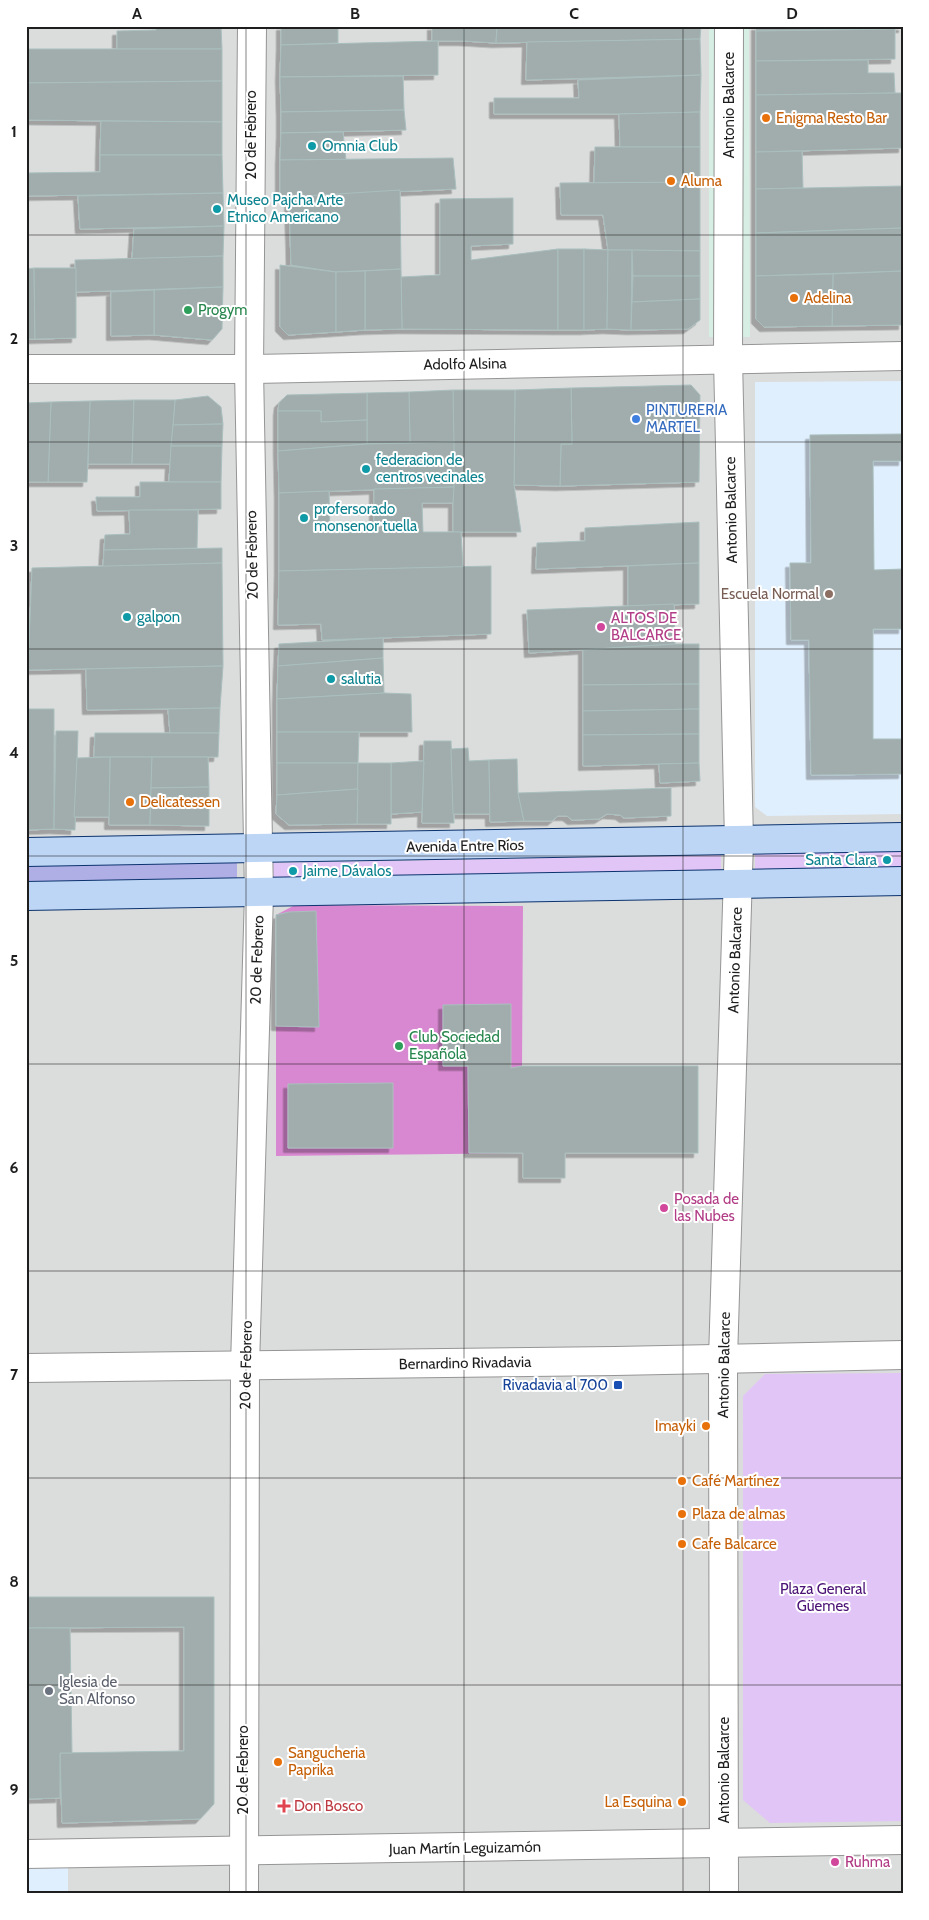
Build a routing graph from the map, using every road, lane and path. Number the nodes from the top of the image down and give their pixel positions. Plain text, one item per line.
1 (252, 26) edge
2 (729, 26) edge
3 (903, 356) edge
4 (728, 359) junction
5 (26, 369) edge
6 (249, 369) junction
7 (903, 837) edge
8 (739, 841) junction
9 (258, 849) junction
10 (26, 852) edge
11 (903, 881) edge
12 (738, 884) junction
13 (259, 894) junction
14 (26, 896) edge
15 (903, 1355) edge
16 (723, 1359) junction
17 (245, 1366) junction
18 (26, 1368) edge
19 (903, 1840) edge
20 (724, 1842) junction
21 (243, 1852) junction
22 (26, 1854) edge
23 (244, 1894) edge
24 (724, 1894) edge

1 - 6 street, 20 de Febrero
2 - 4 street, Antonio Balcarce
3 - 4 street, Adolfo Alsina
4 - 6 street, Adolfo Alsina
4 - 8 street, Antonio Balcarce
5 - 6 street, Adolfo Alsina
6 - 9 street, 20 de Febrero
7 - 8 main road, Avenida Entre Ríos
8 - 9 main road, Avenida Entre Ríos
8 - 12 street, Antonio Balcarce
9 - 10 main road, Avenida Entre Ríos
9 - 13 street, 20 de Febrero
11 - 12 main road
12 - 13 main road
12 - 16 street, Antonio Balcarce
13 - 14 main road
13 - 17 street, 20 de Febrero
15 - 16 street, Bernardino Rivadavia
16 - 17 street, Bernardino Rivadavia
16 - 20 street, Antonio Balcarce
17 - 18 street, Bernardino Rivadavia
17 - 21 street, 20 de Febrero
19 - 20 street, Juan Martín Leguizamón
20 - 21 street, Juan Martín Leguizamón
20 - 24 street, Antonio Balcarce
21 - 22 street, Juan Martín Leguizamón
21 - 23 street, 20 de Febrero

